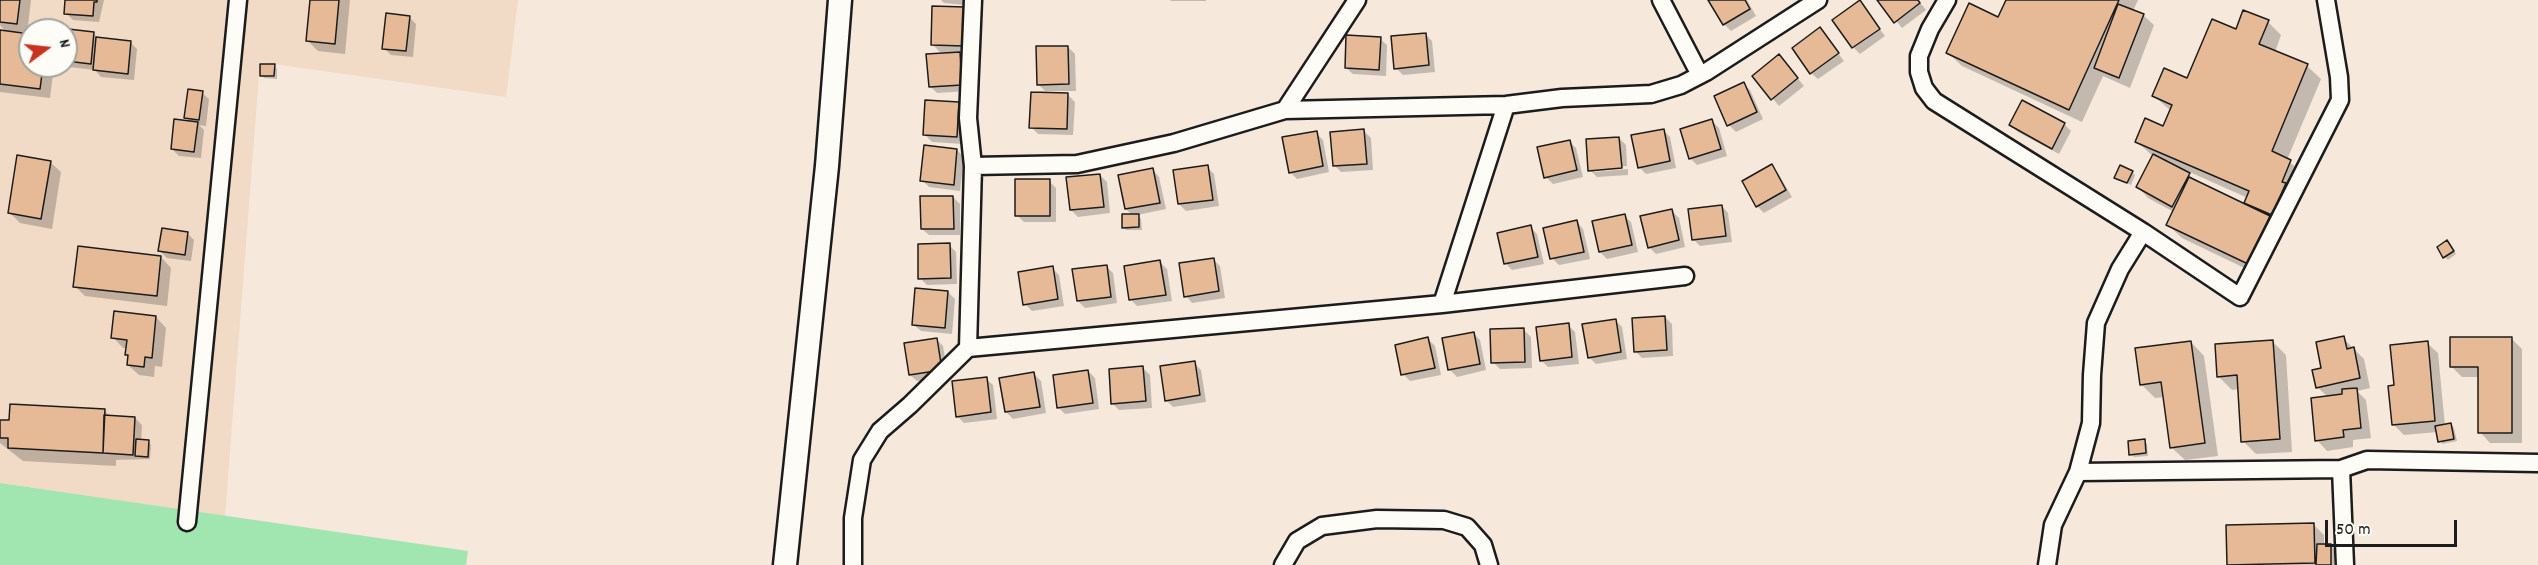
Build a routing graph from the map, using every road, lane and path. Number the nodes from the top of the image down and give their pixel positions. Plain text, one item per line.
1 (238, 0) edge
2 (840, 0) edge
3 (973, 0) edge
4 (1357, 0) edge
5 (1661, 0) edge
6 (1818, 0) edge
7 (1947, 0) edge
8 (2326, 0) edge
9 (1700, 75) junction
10 (1506, 105) junction
11 (1285, 110) junction
12 (973, 166) junction
13 (2143, 232) junction
14 (1685, 276) dead end
15 (1443, 304) junction
16 (968, 348) junction
17 (2538, 463) edge
18 (2341, 469) junction
19 (2078, 472) junction
20 (187, 522) dead end
21 (785, 565) edge
22 (853, 565) edge
23 (1284, 565) edge
24 (1489, 565) edge
25 (2047, 565) edge
26 (2345, 565) edge

1 - 20 street
2 - 21 main road
3 - 12 street
4 - 11 street
5 - 9 street
6 - 9 street
7 - 13 street
8 - 13 street
9 - 10 street
10 - 11 street
10 - 15 street
11 - 12 street
12 - 16 street
13 - 19 street
14 - 15 street
15 - 16 street
16 - 22 street
17 - 18 street
18 - 19 street
18 - 26 street
19 - 25 street
23 - 24 street

